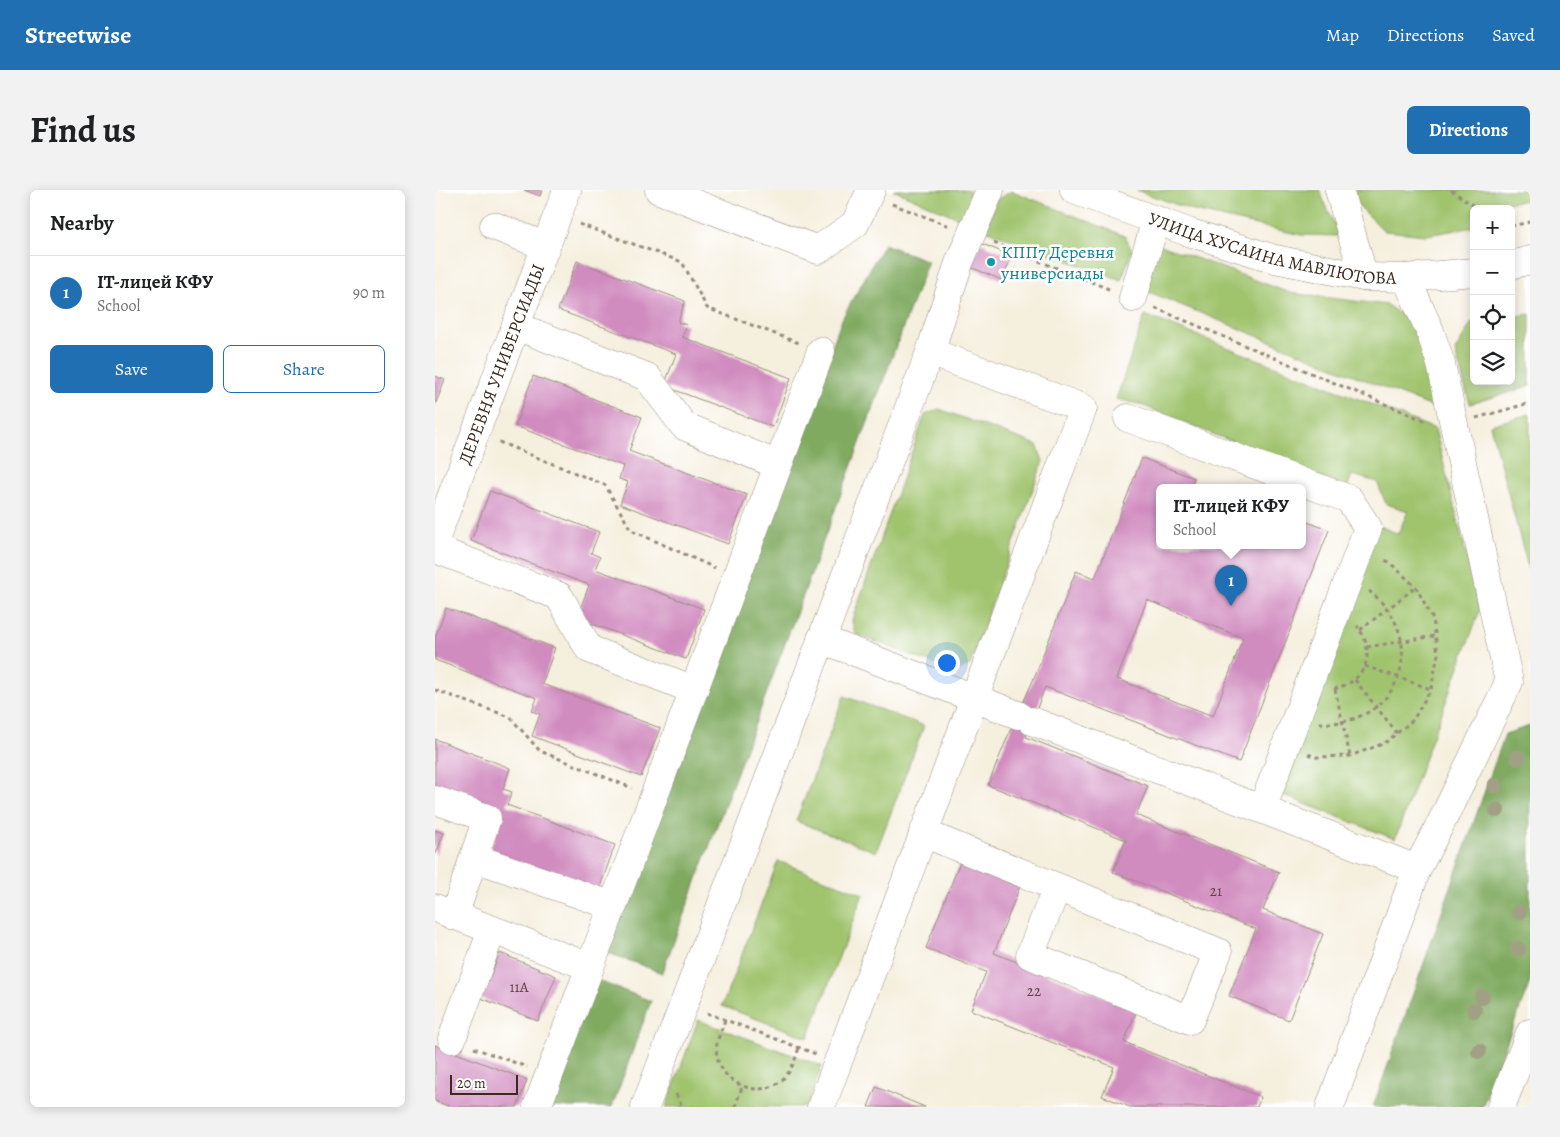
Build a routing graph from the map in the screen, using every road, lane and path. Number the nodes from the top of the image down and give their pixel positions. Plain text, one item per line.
1 (567, 190) edge
2 (659, 190) edge
3 (871, 190) edge
4 (990, 190) edge
5 (1074, 190) edge
6 (1339, 190) edge
7 (1451, 190) edge
8 (1472, 205) edge
9 (557, 216) junction
10 (1156, 220) junction
11 (1530, 222) edge
12 (1515, 225) edge
13 (494, 226) dead end
14 (545, 246) junction
15 (1530, 260) edge
16 (1515, 264) edge
17 (1470, 272) edge
18 (1364, 277) junction
19 (1406, 278) junction
20 (1133, 298) dead end
21 (515, 326) junction
22 (821, 351) joint
23 (930, 352) junction
24 (1530, 403) edge
25 (1128, 418) dead end
26 (1475, 418) dead end
27 (475, 433) junction
28 (779, 465) junction
29 (443, 497) edge
30 (435, 540) edge
31 (435, 548) edge
32 (1360, 549) junction
33 (736, 578) junction
34 (1348, 582) junction
35 (1416, 587) junction
36 (1388, 608) junction
37 (1335, 615) junction
38 (1360, 630) junction
39 (1435, 636) junction
40 (821, 639) junction
41 (1401, 642) junction
42 (1367, 647) junction
43 (1365, 666) junction
44 (1398, 678) junction
45 (1355, 680) junction
46 (1520, 680) edge
47 (1322, 686) junction
48 (1431, 689) junction
49 (435, 690) edge
50 (694, 690) junction
51 (974, 698) junction
52 (1376, 706) junction
53 (1297, 716) junction
54 (1342, 723) junction
55 (1397, 733) junction
56 (1286, 746) junction
57 (1350, 756) junction
58 (654, 796) junction
59 (435, 800) edge
60 (1262, 809) junction
61 (923, 833) junction
62 (475, 858) junction
63 (1417, 869) junction
64 (1057, 888) junction
65 (613, 906) junction
66 (445, 912) edge
67 (492, 930) junction
68 (590, 966) junction
69 (683, 1004) junction
70 (725, 1020) junction
71 (1530, 1033) edge
72 (452, 1040) joint
73 (799, 1048) junction
74 (838, 1062) junction
75 (1523, 1072) edge
76 (549, 1075) junction
77 (742, 1087) junction
78 (537, 1107) edge
79 (645, 1107) edge
80 (735, 1107) edge
81 (821, 1107) edge
82 (1330, 1107) edge
83 (1501, 1107) edge

1 - 9 street, ДЕРЕВНЯ УНИВЕРСИАДЫ
2 - 3 street
4 - 23 street
5 - 10 street, УЛИЦА ХУСАИНА МАВЛЮТОВА
6 - 18 street
7 - 8 path
9 - 14 street, ДЕРЕВНЯ УНИВЕРСИАДЫ
9 - 22 path
10 - 18 street, УЛИЦА ХУСАИНА МАВЛЮТОВА
10 - 20 street
11 - 12 path
13 - 14 street
14 - 21 street, ДЕРЕВНЯ УНИВЕРСИАДЫ
15 - 16 street
17 - 19 street, УЛИЦА ХУСАИНА МАВЛЮТОВА
18 - 19 street, УЛИЦА ХУСАИНА МАВЛЮТОВА
19 - 46 street
21 - 27 street, ДЕРЕВНЯ УНИВЕРСИАДЫ
21 - 28 street
22 - 28 street
23 - 40 street
23 - 51 street
24 - 26 path
25 - 32 street
27 - 29 street, ДЕРЕВНЯ УНИВЕРСИАДЫ
27 - 33 path
28 - 33 street
29 - 30 street, ДЕРЕВНЯ УНИВЕРСИАДЫ
31 - 50 street
32 - 34 street
32 - 35 path
33 - 50 street
34 - 36 path
34 - 37 street
35 - 36 path
35 - 39 path
36 - 38 path
36 - 41 path
37 - 38 path
37 - 47 street
38 - 42 path
39 - 41 path
39 - 48 path
40 - 51 street
40 - 69 street
41 - 42 path
41 - 44 path
42 - 43 path
43 - 44 path
43 - 45 path
44 - 48 path
44 - 52 path
45 - 47 path
45 - 52 path
46 - 63 street
47 - 53 street
47 - 54 path
48 - 55 path
49 - 58 path
50 - 58 street
51 - 60 street
51 - 61 street
52 - 54 path
52 - 55 path
53 - 54 path
53 - 56 street
54 - 57 path
55 - 57 path
56 - 57 path
56 - 60 street
58 - 65 street
59 - 62 street
60 - 63 street
61 - 64 street
61 - 74 street
62 - 65 street
62 - 66 street
63 - 82 street
64 - 64 street
65 - 68 street
66 - 67 street
67 - 68 street
67 - 72 street
68 - 76 street
69 - 70 path
69 - 79 street
70 - 73 path
70 - 77 path
71 - 75 street
72 - 76 path
73 - 74 path
73 - 77 path
74 - 81 street
75 - 83 street
76 - 78 street
77 - 80 path

